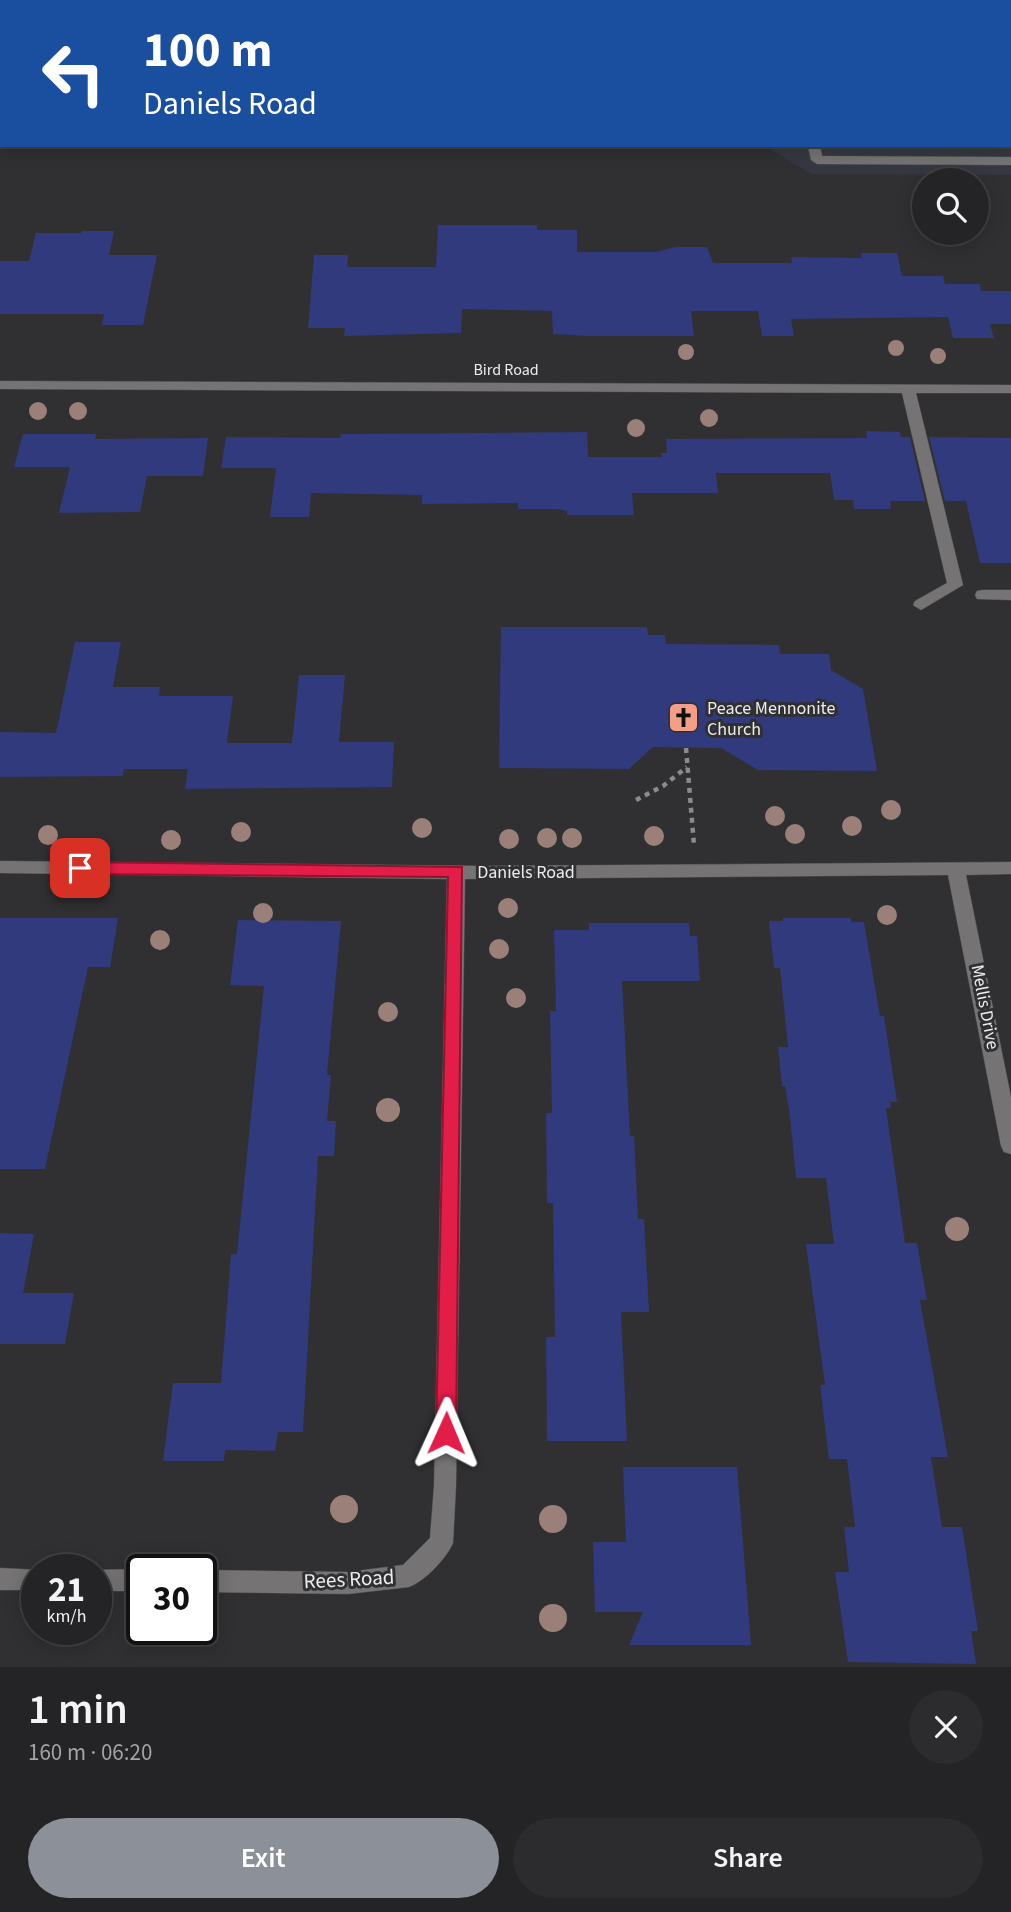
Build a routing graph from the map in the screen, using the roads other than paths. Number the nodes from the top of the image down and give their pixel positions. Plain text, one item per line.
1 (814, 147) edge
2 (1011, 162) edge
3 (0, 385) edge
4 (908, 389) junction
5 (1011, 389) edge
6 (983, 595) dead end
7 (1011, 595) edge
8 (921, 605) dead end
9 (0, 867) edge
10 (1011, 868) edge
11 (956, 869) junction
12 (456, 871) junction
13 (1011, 1146) edge
14 (0, 1578) edge
15 (21, 1579) edge
16 (217, 1581) edge

1 - 2 street
3 - 4 street, Bird Road
4 - 5 street, Bird Road
4 - 8 street
6 - 7 street
9 - 12 street, Daniels Road
10 - 11 street, Daniels Road
11 - 12 street, Daniels Road
11 - 13 street, Mellis Drive
12 - 16 street, Rees Road
14 - 15 street

